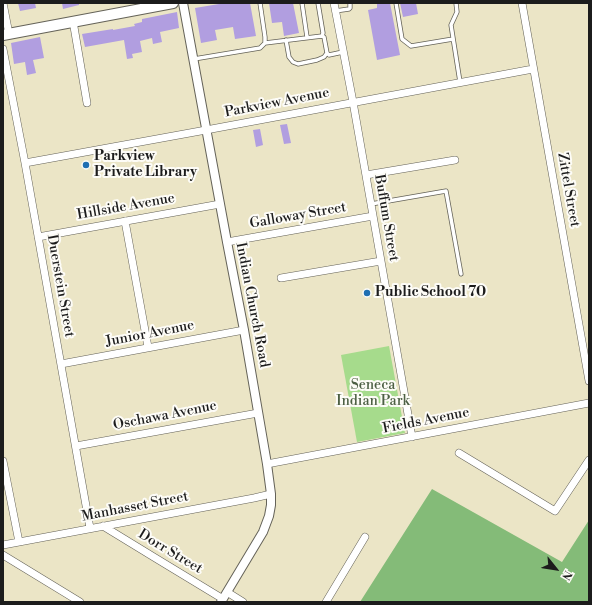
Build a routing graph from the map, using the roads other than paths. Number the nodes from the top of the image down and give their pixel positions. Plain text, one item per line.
1 (3, 3) edge
2 (173, 3) edge
3 (183, 3) edge
4 (260, 3) edge
5 (302, 3) edge
6 (318, 3) edge
7 (334, 3) edge
8 (350, 3) edge
9 (396, 3) edge
10 (456, 3) edge
11 (522, 3) edge
12 (4, 11) edge
13 (335, 12) junction
14 (73, 21) junction
15 (6, 34) edge
16 (322, 36) junction
17 (307, 37) junction
18 (453, 39) junction
19 (286, 40) junction
20 (265, 43) junction
21 (3, 49) edge
22 (343, 52) junction
23 (327, 53) junction
24 (194, 59) junction
25 (534, 69) junction
26 (460, 82) junction
27 (353, 102) junction
28 (87, 103) dead end
29 (206, 130) junction
30 (455, 160) dead end
31 (25, 163) junction
32 (366, 175) junction
33 (220, 204) junction
34 (371, 204) junction
35 (373, 216) junction
36 (125, 221) junction
37 (38, 237) junction
38 (227, 242) junction
39 (381, 261) junction
40 (461, 274) dead end
41 (281, 278) dead end
42 (244, 330) junction
43 (148, 348) junction
44 (61, 364) junction
45 (589, 381) edge
46 (589, 403) edge
47 (258, 412) junction
48 (412, 437) junction
49 (76, 446) junction
50 (458, 453) dead end
51 (589, 460) edge
52 (3, 461) edge
53 (267, 464) junction
54 (271, 494) junction
55 (103, 526) junction
56 (90, 528) junction
57 (365, 537) dead end
58 (19, 542) junction
59 (3, 545) edge
60 (3, 555) edge
61 (224, 598) edge
62 (80, 602) edge
63 (243, 602) edge
64 (326, 602) edge

1 - 12 street
2 - 14 main road
3 - 24 street, Indian Church Road
4 - 20 lane
5 - 17 lane
6 - 16 lane
7 - 13 street, Buffum Street
8 - 13 lane
9 - 18 lane
10 - 18 lane
11 - 25 street, Zittel Street
12 - 15 street
13 - 22 street, Buffum Street
14 - 15 main road
14 - 28 street
16 - 17 lane
16 - 23 lane
17 - 19 lane
18 - 26 lane
19 - 20 lane
19 - 23 lane
20 - 24 lane
21 - 31 street, Duerstein Street
22 - 23 lane
22 - 27 street, Buffum Street
24 - 29 street, Indian Church Road
25 - 26 street, Parkview Avenue
25 - 45 street, Zittel Street
26 - 27 street, Parkview Avenue
27 - 29 street, Parkview Avenue
27 - 32 street, Buffum Street
29 - 31 street, Parkview Avenue
29 - 33 street, Indian Church Road
30 - 32 street
31 - 37 street, Duerstein Street
32 - 34 street, Buffum Street
33 - 36 street, Hillside Avenue
33 - 38 street, Indian Church Road
34 - 35 street, Buffum Street
34 - 40 lane
35 - 38 street, Galloway Street
35 - 39 street, Buffum Street
36 - 37 street, Hillside Avenue
36 - 43 street
37 - 44 street, Duerstein Street
38 - 42 street, Indian Church Road
39 - 41 street
39 - 48 street, Buffum Street
42 - 43 street, Junior Avenue
42 - 47 street, Indian Church Road
43 - 44 street, Junior Avenue
44 - 49 street, Duerstein Street
46 - 48 street, Fields Avenue
47 - 49 street, Oschawa Avenue
47 - 53 street, Indian Church Road
48 - 53 street, Fields Avenue
49 - 56 street, Duerstein Street
50 - 51 street
52 - 58 street
53 - 54 street, Indian Church Road
54 - 55 street, Manhasset Street
54 - 61 street, Indian Church Road
55 - 56 street, Manhasset Street
55 - 61 street, Dorr Street
56 - 58 street, Manhasset Street
57 - 64 street
58 - 59 street, Manhasset Street
60 - 62 street
61 - 63 street, Dorr Street

